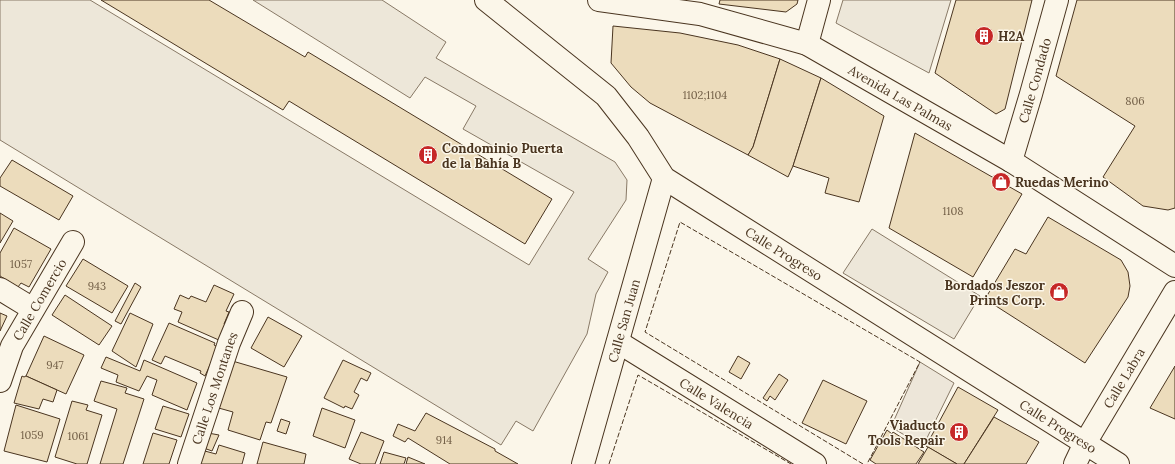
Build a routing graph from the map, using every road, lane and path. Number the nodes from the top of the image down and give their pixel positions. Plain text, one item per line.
1 (486, 0) edge
2 (599, 0) edge
3 (819, 0) edge
4 (1057, 0) edge
5 (807, 44) junction
6 (1011, 161) junction
7 (664, 178) junction
8 (73, 242) dead end
9 (1175, 266) edge
10 (0, 289) edge
11 (1175, 292) edge
12 (33, 309) junction
13 (242, 312) dead end
14 (618, 342) junction
15 (0, 381) edge
16 (1086, 443) junction
17 (190, 464) edge
18 (583, 464) edge
19 (815, 464) edge
20 (1075, 464) edge
21 (1118, 464) edge

1 - 7 street, Calle Progreso
2 - 5 street, Avenida Las Palmas
3 - 5 street
4 - 6 street, Calle Condado
5 - 6 street, Avenida Las Palmas
6 - 9 street, Avenida Las Palmas
7 - 14 street, Calle San Juan
7 - 16 street, Calle Progreso
8 - 12 street, Calle Comercio
10 - 12 street
11 - 16 street, Calle Labra
12 - 15 street, Calle Comercio
13 - 17 street, Calle Los Montanes
14 - 18 street, Calle San Juan
14 - 19 street, Calle Valencia
16 - 20 street, Calle Labra
16 - 21 street, Calle Progreso

